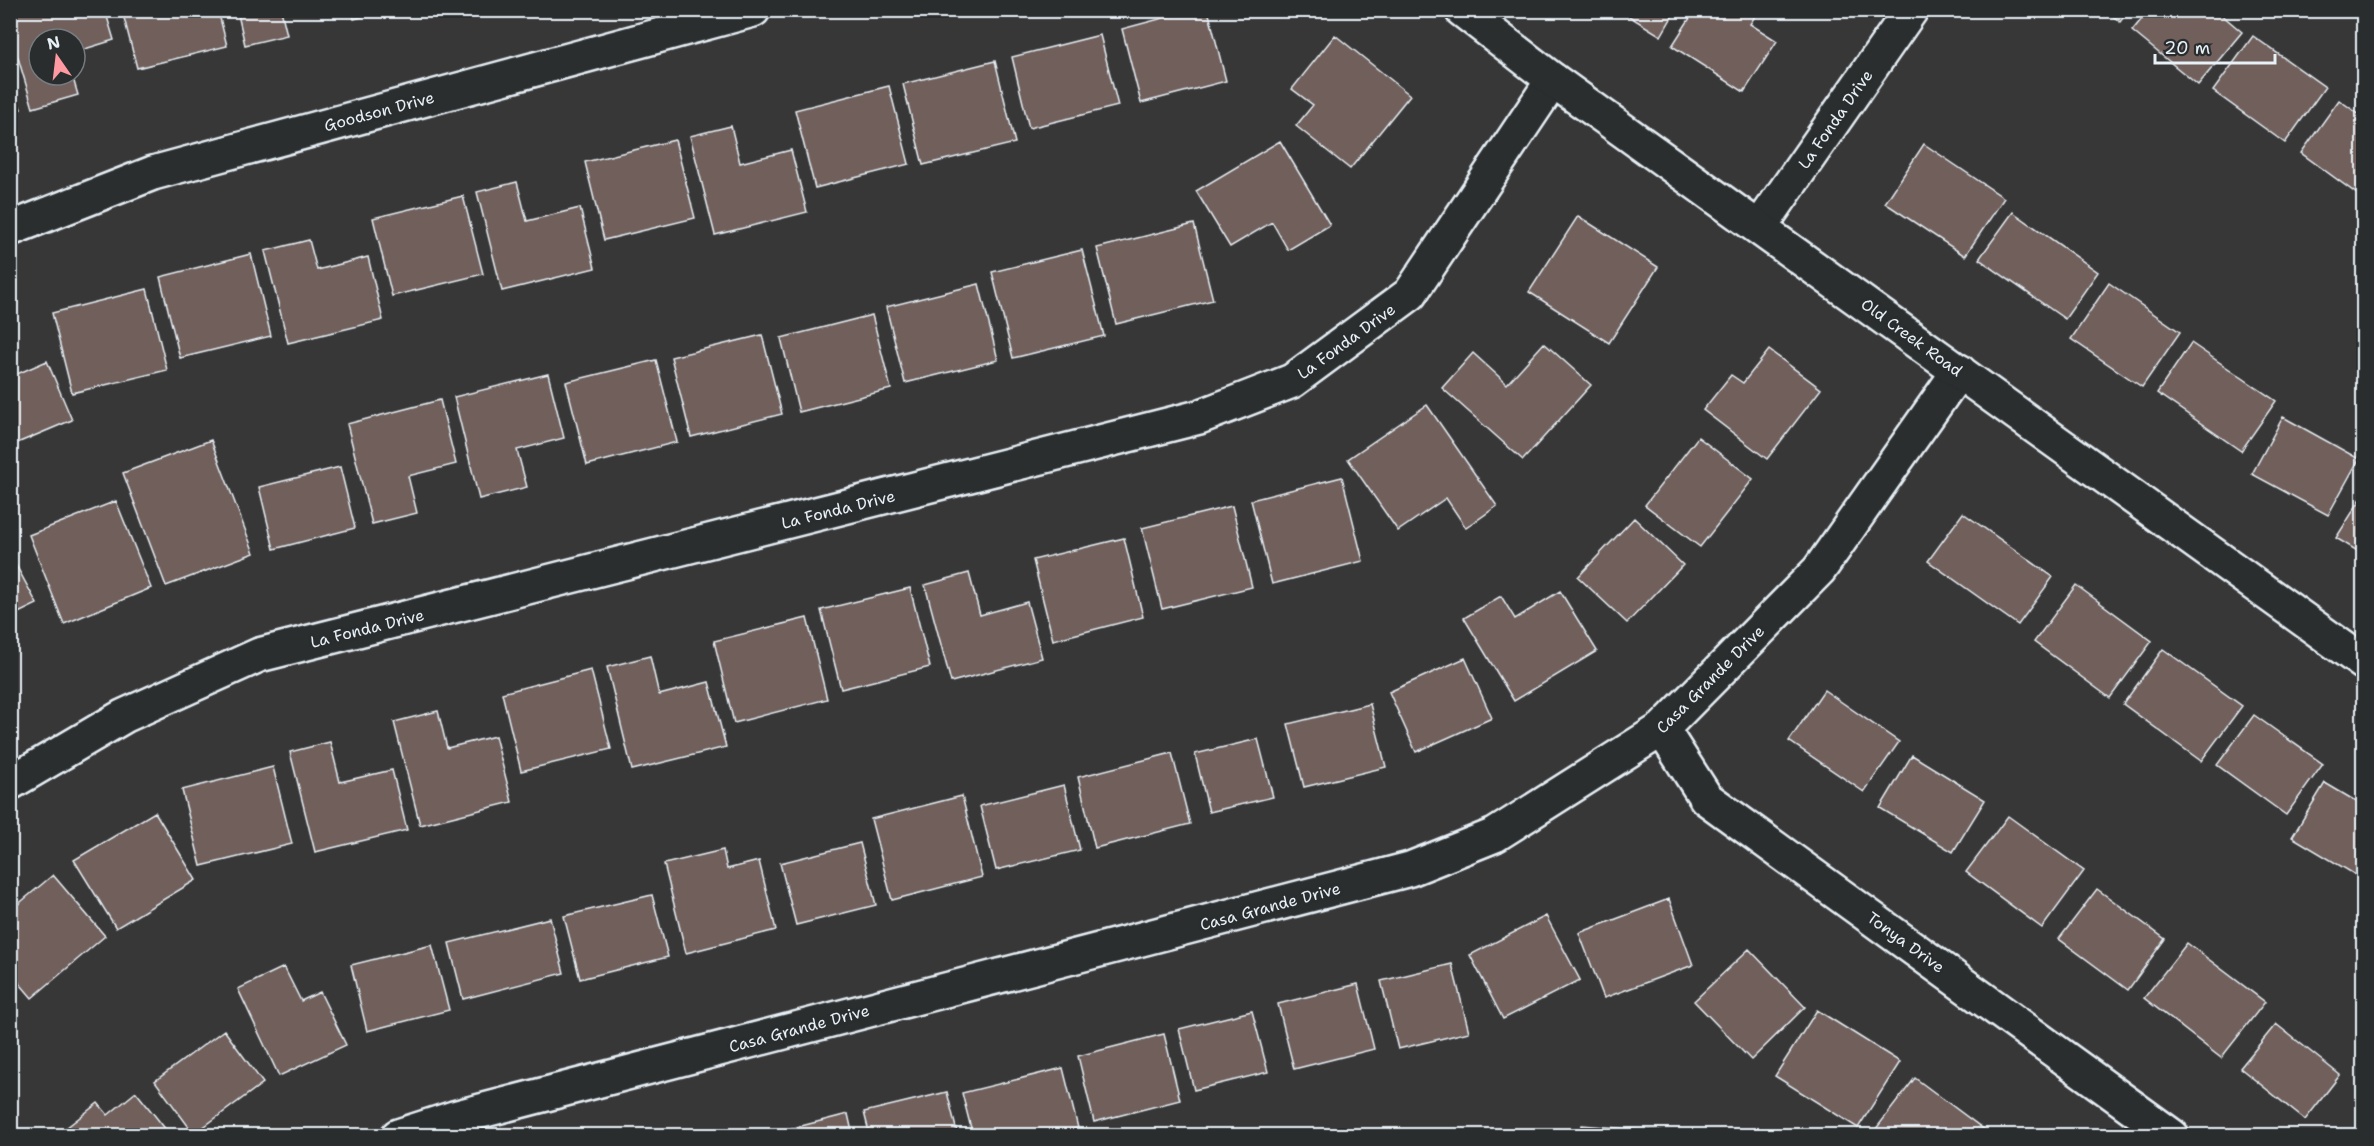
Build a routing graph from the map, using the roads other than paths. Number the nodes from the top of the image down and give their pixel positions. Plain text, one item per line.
1 (753, 10) edge
2 (1462, 10) edge
3 (1911, 10) edge
4 (1553, 80) junction
5 (1760, 227) junction
6 (10, 229) edge
7 (1959, 371) junction
8 (2364, 663) edge
9 (1662, 729) junction
10 (10, 783) edge
11 (398, 1136) edge
12 (2172, 1136) edge

1 - 6 street, Goodson Drive
2 - 4 street, Old Creek Road
3 - 5 street, La Fonda Drive
4 - 5 street, Old Creek Road
4 - 10 street, La Fonda Drive
5 - 7 street, Old Creek Road
7 - 8 street, Old Creek Road
7 - 9 street, Casa Grande Drive
9 - 11 street, Casa Grande Drive
9 - 12 street, Tonya Drive

